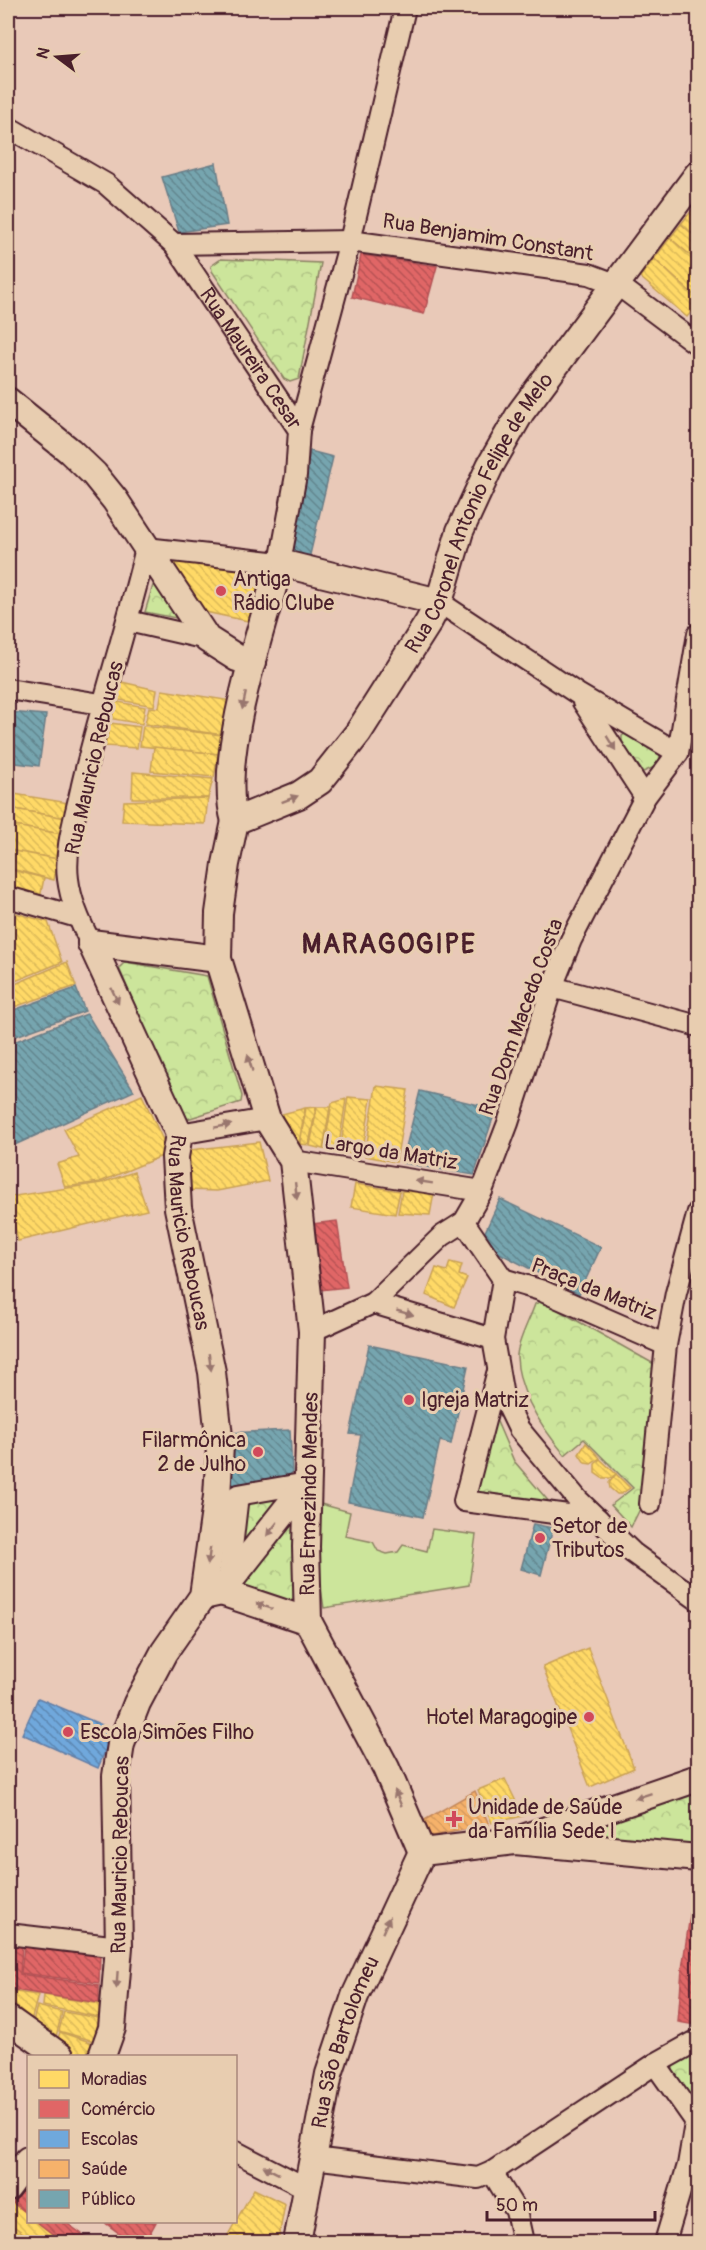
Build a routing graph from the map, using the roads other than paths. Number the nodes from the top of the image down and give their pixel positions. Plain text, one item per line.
1 (405, 8) edge
2 (8, 127) edge
3 (699, 174) edge
4 (350, 241) junction
5 (174, 244) junction
6 (618, 285) junction
7 (699, 345) edge
8 (8, 401) edge
9 (299, 430) junction
10 (146, 548) junction
11 (280, 563) junction
12 (439, 602) junction
13 (128, 621) junction
14 (699, 634) edge
15 (207, 639) junction
16 (252, 663) junction
17 (8, 689) edge
18 (578, 694) junction
19 (101, 704) junction
20 (678, 753) junction
21 (645, 797) junction
22 (235, 820) junction
23 (8, 897) edge
24 (77, 917) junction
25 (91, 943) junction
26 (218, 959) junction
27 (552, 987) junction
28 (699, 1026) edge
29 (267, 1119) junction
30 (179, 1134) junction
31 (293, 1161) junction
32 (482, 1191) junction
33 (699, 1212) edge
34 (464, 1222) junction
35 (503, 1279) junction
36 (373, 1303) junction
37 (312, 1331) junction
38 (493, 1339) junction
39 (666, 1345) junction
40 (499, 1368) junction
41 (307, 1483) junction
42 (650, 1504) dead end
43 (598, 1519) junction
44 (217, 1590) junction
45 (699, 1600) edge
46 (308, 1620) junction
47 (699, 1778) edge
48 (515, 1841) junction
49 (422, 1852) junction
50 (699, 1858) edge
51 (8, 1934) edge
52 (119, 1947) junction
53 (8, 2019) edge
54 (699, 2040) edge
55 (59, 2055) edge
56 (102, 2055) edge
57 (655, 2064) junction
58 (697, 2114) edge
59 (237, 2153) edge
60 (313, 2158) junction
61 (27, 2161) edge
62 (693, 2166) edge
63 (492, 2172) junction
64 (8, 2187) edge
65 (306, 2188) junction
66 (297, 2242) edge
67 (523, 2242) edge
68 (665, 2242) edge

1 - 4 street
2 - 5 street, Rua Maureira Cesar
3 - 6 street, Rua Coronel Antonio Felipe de Melo
4 - 5 street, Rua Benjamim Constant
4 - 6 street, Rua Benjamim Constant
4 - 9 street
5 - 9 street, Rua Maureira Cesar
6 - 7 street, Rua Benjamim Constant
6 - 12 street, Rua Coronel Antonio Felipe de Melo
8 - 10 street
9 - 11 street, Rua Maureira Cesar
10 - 11 street
10 - 13 street, Rua Mauricio Reboucas
10 - 15 street
11 - 12 street
11 - 16 street, Rua Maureira Cesar
12 - 18 street
22 -> 12 street, Rua Coronel Antonio Felipe de Melo
13 - 15 street
13 - 19 street, Rua Mauricio Reboucas
14 - 20 street, Rua Dom Macedo Costa
15 - 16 street
16 -> 22 street, Rua Maureira Cesar
17 - 19 street
18 - 20 street
18 -> 21 street
19 - 24 street, Rua Mauricio Reboucas
20 - 21 street, Rua Dom Macedo Costa
21 - 27 street, Rua Dom Macedo Costa
22 - 26 street, Rua Ermezindo Mendes
23 - 24 street
24 - 25 street, Rua Mauricio Reboucas
25 - 26 street
25 -> 30 street, Rua Mauricio Reboucas
29 -> 26 street, Rua Ermezindo Mendes
27 - 28 street
27 - 32 street, Rua Dom Macedo Costa
30 -> 29 street
29 - 31 street, Rua Ermezindo Mendes
30 -> 44 street, Rua Mauricio Reboucas
32 -> 31 street, Largo da Matriz
31 -> 37 street, Rua Ermezindo Mendes
32 - 34 street, Rua Dom Macedo Costa
33 - 39 street
34 - 35 street
34 - 36 street
35 - 38 street
35 - 39 street, Praça da Matriz
36 - 37 street
36 -> 38 street
37 - 41 street, Rua Ermezindo Mendes
38 - 40 street
39 - 42 street
40 - 43 street
40 - 43 street
41 -> 44 street
41 - 44 street
41 - 46 street, Rua Ermezindo Mendes
43 - 45 street
46 -> 44 street
44 - 52 street, Rua Mauricio Reboucas
49 -> 46 street, Rua Ermezindo Mendes
47 -> 48 street
48 - 49 street
48 - 50 street
60 -> 49 street, Rua São Bartolomeu
51 - 52 street
52 -> 56 street, Rua Mauricio Reboucas
53 - 55 street
54 - 57 street
57 - 58 street
57 - 63 street
58 - 62 street
65 -> 59 street
60 - 63 street
60 - 65 street, Rua São Bartolomeu
61 - 64 street
62 - 68 street
63 - 67 street
65 - 66 street, Rua São Bartolomeu

